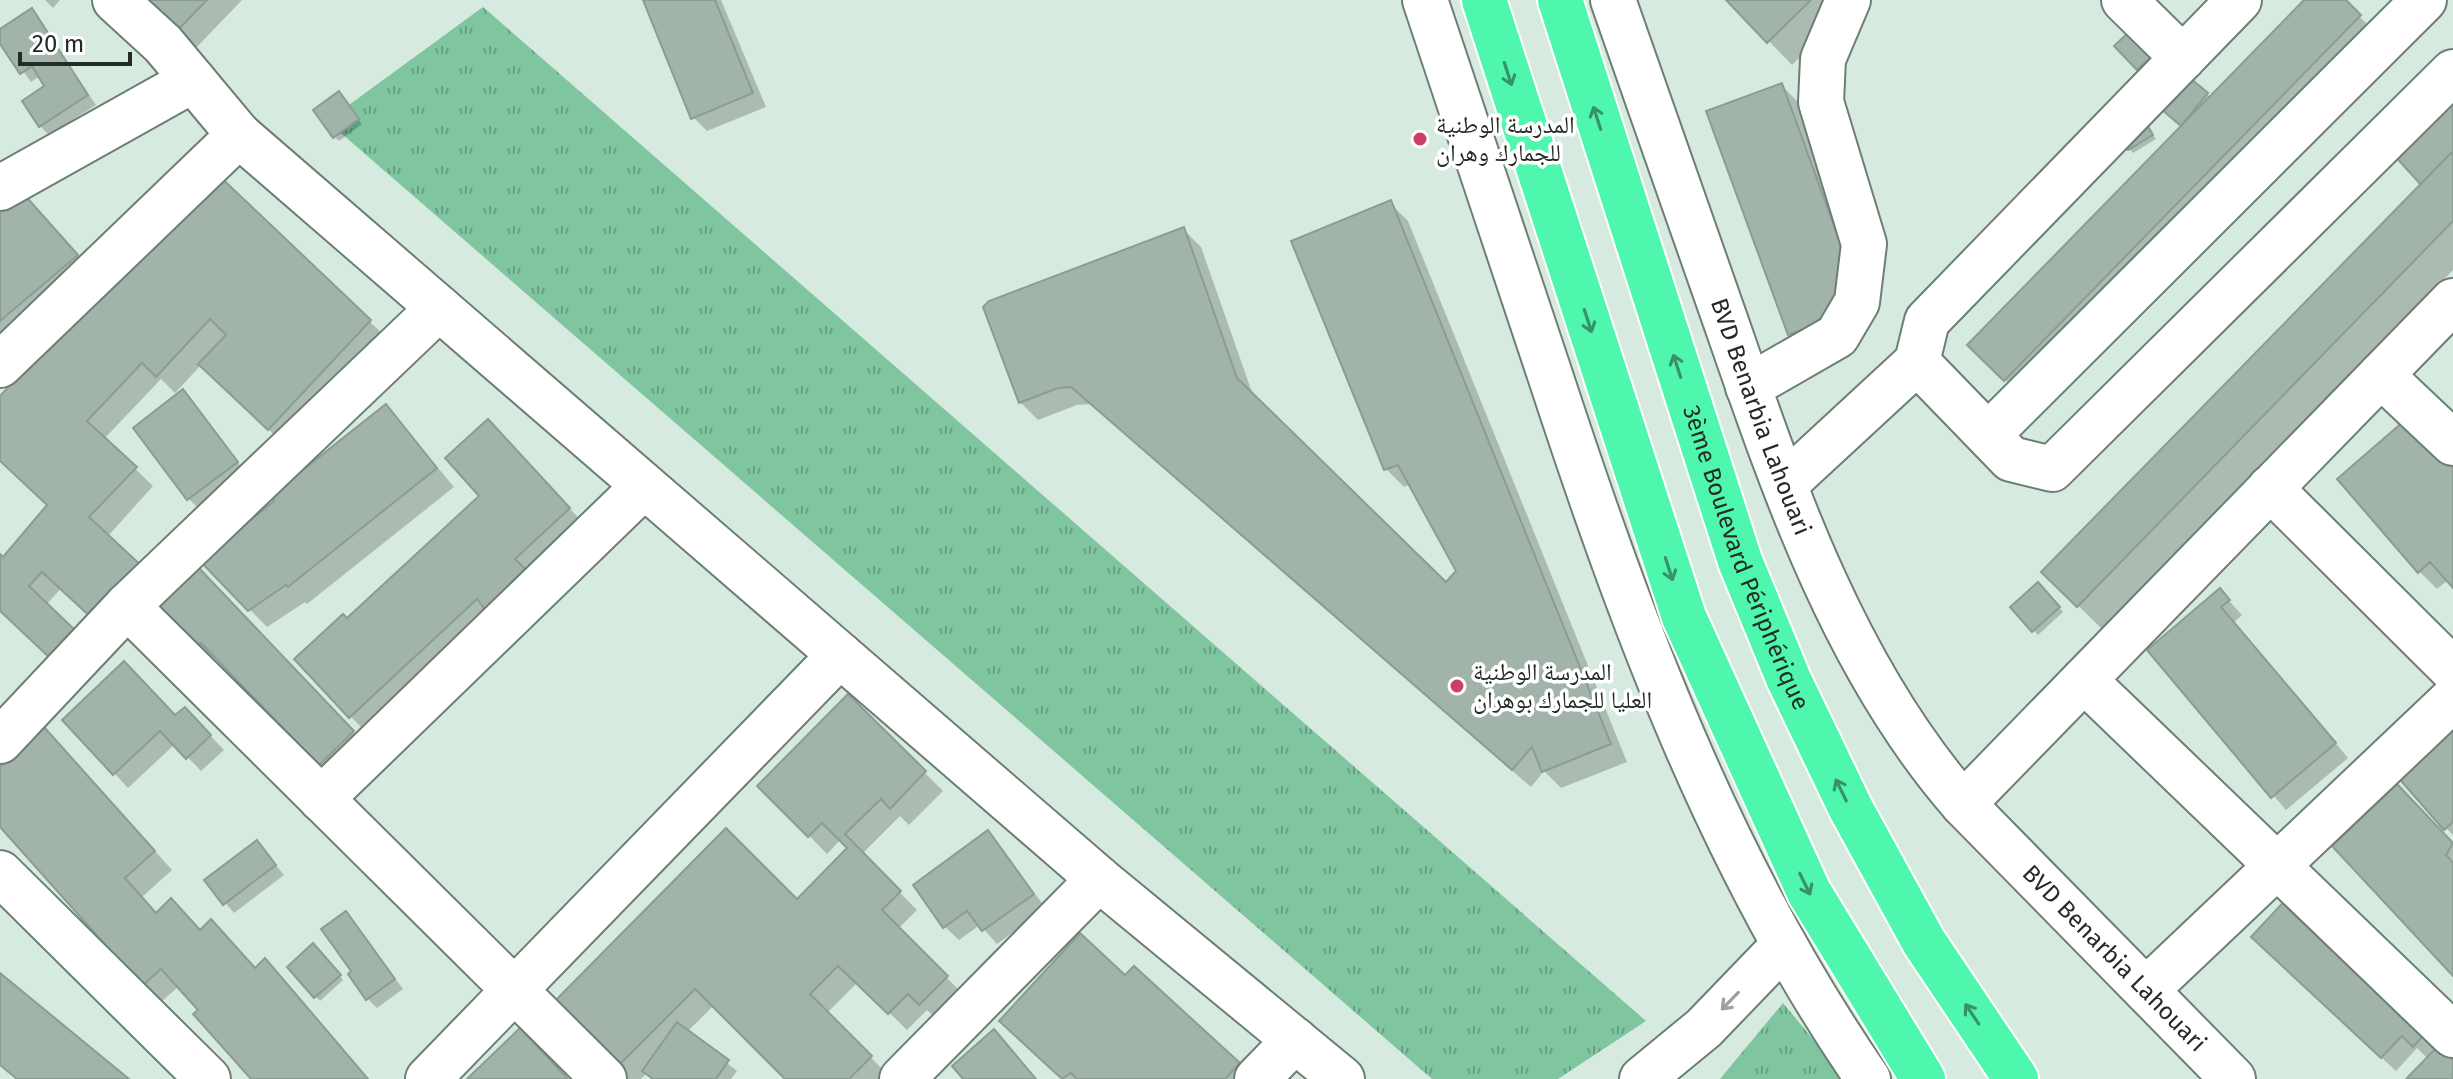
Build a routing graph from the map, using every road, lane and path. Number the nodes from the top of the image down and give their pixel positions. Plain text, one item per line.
1 (115, 0) edge
2 (1425, 0) edge
3 (1484, 0) edge
4 (1560, 0) edge
5 (1613, 0) edge
6 (1848, 0) edge
7 (2124, 0) edge
8 (2239, 0) edge
9 (2424, 0) edge
10 (2448, 0) edge
11 (2453, 5) edge
12 (2183, 58) junction
13 (2453, 72) edge
14 (193, 80) junction
15 (239, 135) junction
16 (0, 188) edge
17 (2453, 301) edge
18 (439, 308) junction
19 (1917, 362) junction
20 (0, 365) edge
21 (2381, 375) junction
22 (1748, 387) junction
23 (1988, 435) junction
24 (2453, 443) edge
25 (1785, 484) junction
26 (644, 486) junction
27 (2270, 488) junction
28 (127, 606) junction
29 (840, 655) junction
30 (2453, 670) edge
31 (2084, 680) junction
32 (2453, 699) edge
33 (0, 741) edge
34 (321, 799) junction
35 (1963, 804) junction
36 (2275, 865) junction
37 (0, 873) edge
38 (1099, 879) junction
39 (1784, 945) junction
40 (513, 989) junction
41 (2146, 990) junction
42 (2453, 1035) edge
43 (1295, 1040) junction
44 (208, 1079) edge
45 (428, 1079) edge
46 (604, 1079) edge
47 (902, 1079) edge
48 (1257, 1079) edge
49 (1342, 1079) edge
50 (1642, 1079) edge
51 (1868, 1079) edge
52 (1923, 1079) edge
53 (2016, 1079) edge
54 (2233, 1079) edge

1 - 14 street
2 - 39 street
3 -> 52 highway
53 -> 4 highway, 3ème Boulevard Périphérique
5 - 22 street, BVD Benarbia Lahouari
6 - 22 street
7 - 12 street
8 - 12 street
9 - 23 street
10 - 11 street
12 - 19 street
13 - 23 street
14 - 15 street
14 - 16 street
15 - 18 street
15 - 20 street
17 - 21 street
18 - 26 street
18 - 28 street
19 - 23 street
19 - 25 street
21 - 24 street
21 - 27 street
22 - 25 street, BVD Benarbia Lahouari
25 - 35 street, BVD Benarbia Lahouari
26 - 29 street
26 - 34 street
27 - 30 street
27 - 31 street
28 - 33 street
28 - 34 street
29 - 38 street
29 - 40 street
31 - 35 street
31 - 36 street
32 - 36 street
34 - 40 street
35 - 41 street, BVD Benarbia Lahouari
36 - 41 street
36 - 42 street
37 - 44 street
38 - 43 street
38 - 47 street
39 -> 50 street
39 - 51 street
40 - 45 street
40 - 46 street
41 - 54 street, BVD Benarbia Lahouari
43 - 48 street
43 - 49 street

